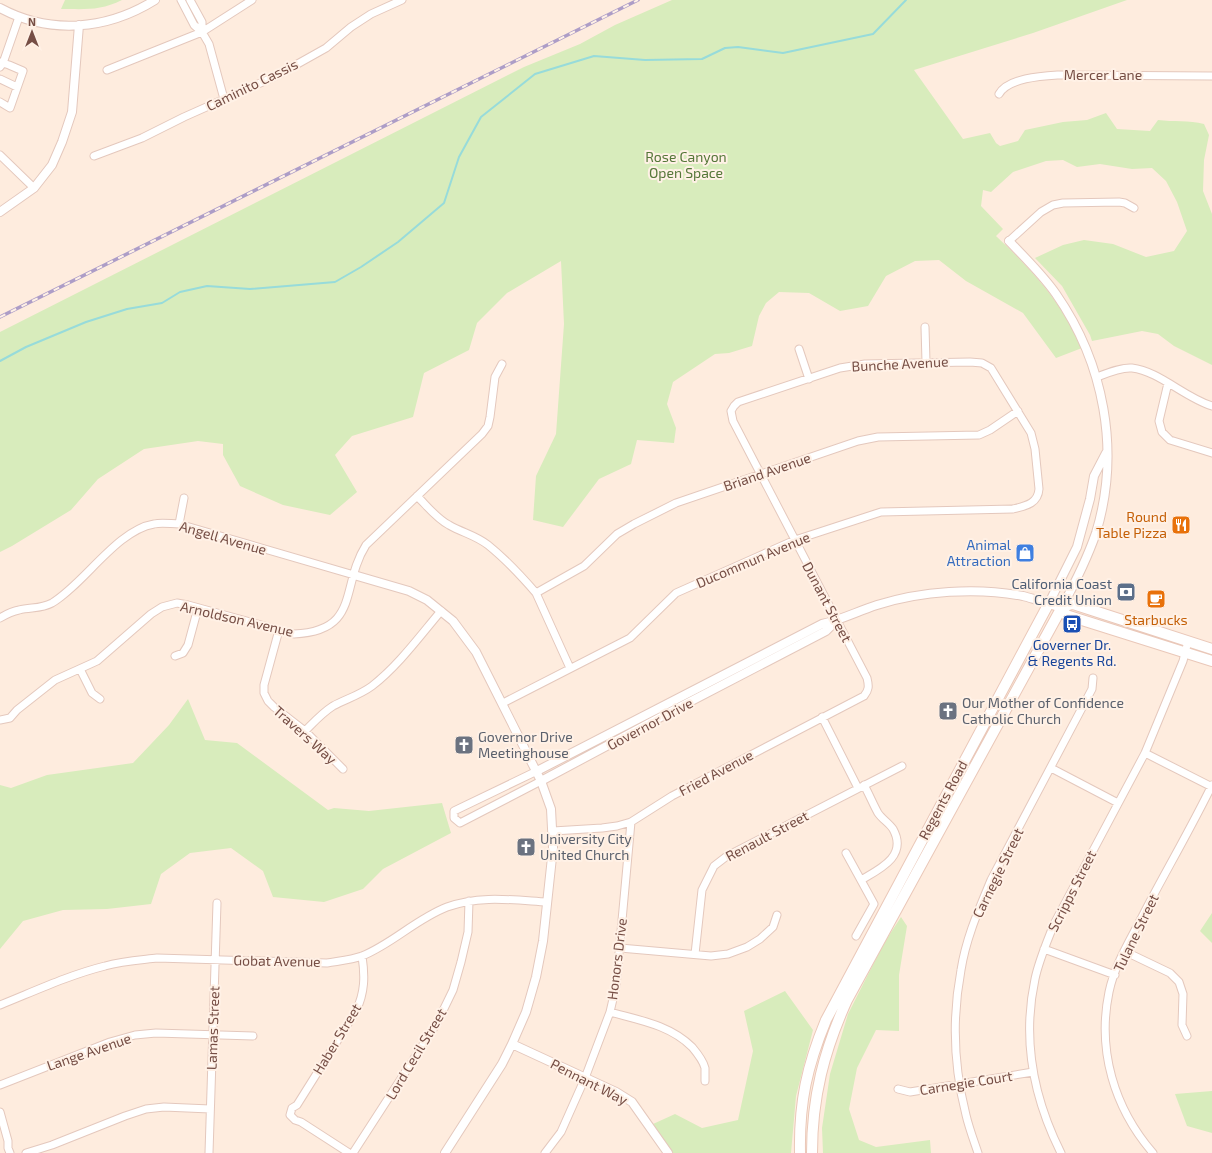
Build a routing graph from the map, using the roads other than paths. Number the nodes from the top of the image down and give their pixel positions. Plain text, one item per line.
1 (155, 0) edge
2 (181, 0) edge
3 (190, 0) edge
4 (252, 0) edge
5 (402, 0) edge
6 (0, 8) edge
7 (19, 17) junction
8 (79, 25) junction
9 (202, 32) junction
10 (1, 64) edge
11 (107, 70) dead end
12 (1212, 76) edge
13 (0, 79) edge
14 (17, 87) junction
15 (999, 94) dead end
16 (224, 99) junction
17 (0, 102) edge
18 (0, 155) edge
19 (94, 156) dead end
20 (34, 188) junction
21 (1134, 208) dead end
22 (0, 212) edge
23 (1009, 241) joint
24 (925, 327) dead end
25 (800, 349) dead end
26 (926, 362) junction
27 (502, 364) dead end
28 (1097, 376) junction
29 (808, 378) junction
30 (1168, 383) junction
31 (1212, 406) edge
32 (731, 411) joint
33 (1018, 412) junction
34 (1212, 452) edge
35 (1106, 453) junction
36 (760, 474) junction
37 (418, 496) junction
38 (184, 498) dead end
39 (179, 524) junction
40 (795, 540) junction
41 (354, 575) junction
42 (536, 593) junction
43 (1049, 603) junction
44 (1062, 607) junction
45 (198, 608) junction
46 (441, 612) junction
47 (0, 618) edge
48 (837, 620) junction
49 (279, 630) junction
50 (1188, 642) junction
51 (1212, 649) edge
52 (1185, 652) junction
53 (175, 656) dead end
54 (1212, 661) edge
55 (570, 668) junction
56 (80, 669) junction
57 (1092, 678) dead end
58 (869, 687) joint
59 (100, 699) dead end
60 (502, 703) junction
61 (822, 717) junction
62 (0, 720) edge
63 (305, 730) junction
64 (1145, 753) junction
65 (902, 766) dead end
66 (1051, 768) junction
67 (343, 769) dead end
68 (537, 771) junction
69 (541, 781) junction
70 (861, 786) junction
71 (1212, 786) edge
72 (1118, 803) junction
73 (631, 822) junction
74 (553, 831) junction
75 (846, 853) dead end
76 (861, 880) junction
77 (469, 901) junction
78 (547, 902) junction
79 (217, 903) dead end
80 (777, 915) dead end
81 (856, 936) dead end
82 (620, 948) junction
83 (1044, 949) junction
84 (1124, 951) junction
85 (695, 954) junction
86 (362, 956) junction
87 (215, 960) junction
88 (1115, 975) junction
89 (0, 1005) edge
90 (610, 1012) junction
91 (213, 1034) junction
92 (252, 1036) dead end
93 (1188, 1036) dead end
94 (512, 1044) junction
95 (1033, 1072) junction
96 (585, 1078) junction
97 (704, 1081) dead end
98 (959, 1084) junction
99 (0, 1085) edge
100 (898, 1089) dead end
101 (210, 1109) junction
102 (0, 1112) edge
103 (10, 1153) edge
104 (26, 1153) edge
105 (209, 1153) edge
106 (349, 1153) edge
107 (353, 1153) edge
108 (445, 1153) edge
109 (545, 1153) edge
110 (668, 1153) edge
111 (800, 1153) edge
112 (812, 1153) edge
113 (978, 1153) edge
114 (1061, 1153) edge
115 (1153, 1153) edge

1 - 8 street
2 - 9 street
3 - 9 street
4 - 9 street
5 - 16 street, Caminito Cassis
6 - 7 street
7 - 8 street
7 - 10 street
8 - 20 street
9 - 11 street
9 - 16 street
10 - 14 street
12 - 15 street, Mercer Lane
13 - 14 street
14 - 17 street
16 - 19 street, Caminito Cassis
18 - 20 street
20 - 22 street
21 - 23 street
23 - 28 street, Regents Road
24 - 26 street
25 - 29 street
26 - 29 street, Bunche Avenue
26 - 33 street, Bunche Avenue
27 - 37 street, Arnoldson Avenue
28 - 30 street
28 - 35 street, Regents Road
29 - 32 street, Bunche Avenue
30 - 31 street
30 - 34 street
32 - 36 street, Dunant Street
33 - 36 street, Briand Avenue
33 - 40 street, Ducommun Avenue
35 - 43 street, Regents Road
35 - 44 street, Regents Road
36 - 40 street, Dunant Street
36 - 42 street, Briand Avenue
37 - 41 street, Arnoldson Avenue
37 - 42 street
38 - 39 street
39 - 41 street, Angell Avenue
39 - 47 street, Angell Avenue
40 - 48 street, Dunant Street
40 - 55 street, Ducommun Avenue
41 - 46 street
41 - 49 street, Arnoldson Avenue
42 - 55 street
43 - 44 main road, Governor Drive
43 - 48 street, Governor Drive
43 - 111 main road, Regents Road
44 - 50 main road, Governor Drive
44 - 52 main road, Governor Drive
44 - 112 main road, Regents Road
45 - 49 street, Arnoldson Avenue
45 - 53 street
45 - 56 street, Arnoldson Avenue
46 - 60 street
46 - 63 street
48 - 58 street, Dunant Street
48 - 68 street, Governor Drive
48 - 69 street, Governor Drive
49 - 63 street, Travers Way
50 - 51 main road, Governor Drive
50 - 52 street, Scripps Street
52 - 54 main road, Governor Drive
52 - 64 street, Scripps Street
55 - 60 street, Ducommun Avenue
56 - 59 street
56 - 62 street, Arnoldson Avenue
57 - 66 street, Carnegie Street
58 - 61 street, Fried Avenue
60 - 68 street
61 - 70 street
61 - 73 street, Fried Avenue
63 - 67 street, Travers Way
64 - 71 street
64 - 72 street, Scripps Street
65 - 70 street, Renault Street
66 - 72 street
66 - 98 street, Carnegie Street
68 - 69 street
68 - 69 street, Governor Drive
69 - 74 street
70 - 76 street
70 - 85 street, Renault Street
71 - 84 street, Tulane Street
72 - 83 street, Scripps Street
73 - 74 street, Fried Avenue
73 - 82 street, Honors Drive
74 - 78 street
75 - 76 street
76 - 81 street
77 - 78 street, Gobat Avenue
77 - 86 street, Gobat Avenue
77 - 107 street, Lord Cecil Street
78 - 94 street
79 - 87 street, Lamas Street
80 - 85 street
82 - 85 street
82 - 90 street, Honors Drive
83 - 88 street
83 - 95 street, Scripps Street
84 - 88 street, Tulane Street
84 - 93 street
86 - 87 street, Gobat Avenue
86 - 106 street, Haber Street
87 - 89 street, Gobat Avenue
87 - 91 street, Lamas Street
88 - 115 street, Tulane Street
90 - 96 street, Honors Drive
90 - 97 street
91 - 92 street, Lange Avenue
91 - 99 street, Lange Avenue
91 - 101 street, Lamas Street
94 - 96 street, Pennant Way
94 - 108 street
95 - 98 street, Carnegie Court
95 - 114 street, Scripps Street
96 - 109 street, Honors Drive
96 - 110 street, Pennant Way
98 - 100 street, Carnegie Court
98 - 113 street, Carnegie Street
101 - 104 street
101 - 105 street, Lamas Street
102 - 103 street

